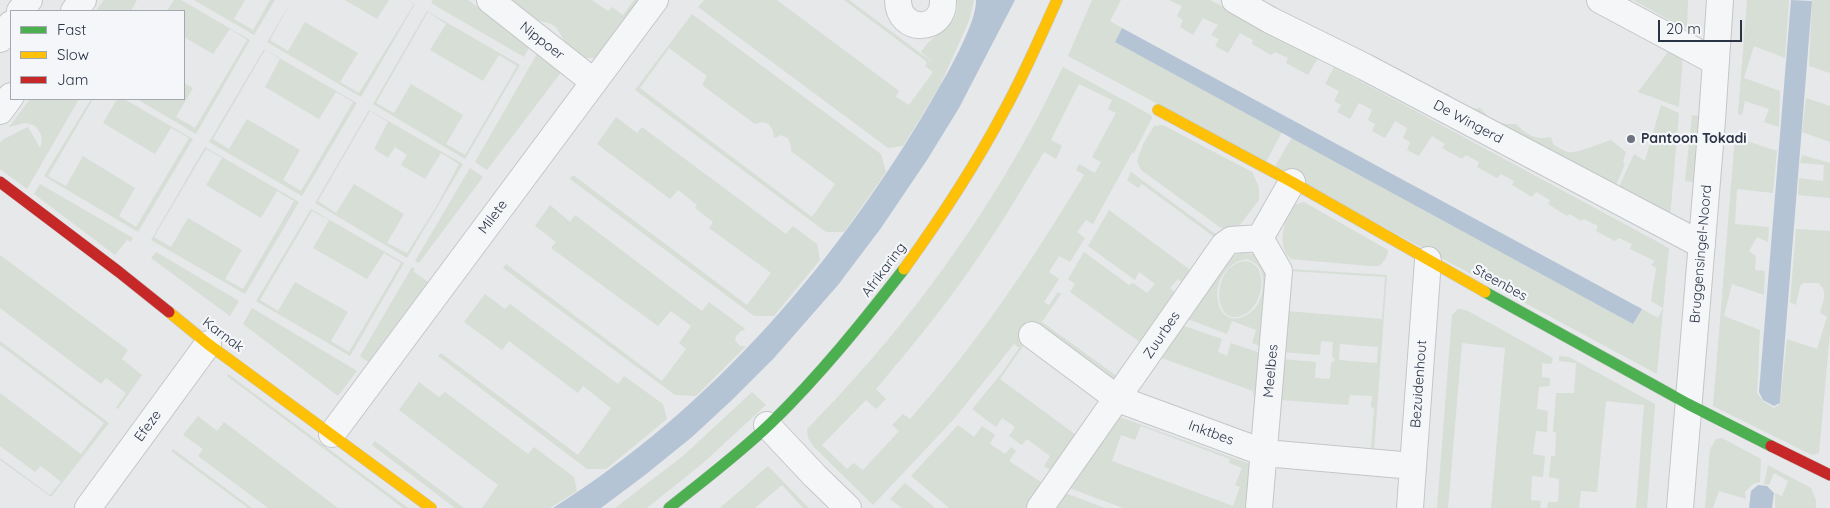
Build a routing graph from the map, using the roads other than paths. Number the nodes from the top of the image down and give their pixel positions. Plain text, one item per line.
1 (29, 0) edge
2 (83, 0) edge
3 (490, 0) edge
4 (655, 0) edge
5 (898, 0) edge
6 (943, 0) edge
7 (1056, 0) edge
8 (1235, 0) edge
9 (1600, 0) edge
10 (1720, 0) edge
11 (21, 10) edge
12 (75, 10) edge
13 (10, 25) edge
14 (0, 39) edge
15 (1716, 62) junction
16 (594, 82) junction
17 (10, 97) edge
18 (0, 110) edge
19 (1158, 110) dead end
20 (0, 182) edge
21 (1292, 182) junction
22 (1260, 238) junction
23 (1702, 245) junction
24 (1428, 260) junction
25 (1032, 335) dead end
26 (208, 344) junction
27 (1118, 399) junction
28 (1688, 404) junction
29 (768, 425) junction
30 (332, 434) junction
31 (1265, 454) junction
32 (1413, 466) junction
33 (1830, 475) edge
34 (88, 508) edge
35 (431, 508) edge
36 (669, 508) edge
37 (848, 508) edge
38 (1040, 508) edge
39 (1259, 508) edge
40 (1410, 508) edge
41 (1680, 508) edge

1 - 11 street
2 - 12 street
3 - 16 street, Nippoer
4 - 16 street, Milete
5 - 6 street
7 - 29 street, Afrikaring
8 - 23 street, De Wingerd
9 - 15 street
10 - 15 street, Bruggensingel-Noord
13 - 14 street
15 - 23 street, Bruggensingel-Noord
16 - 30 street, Milete
17 - 18 street
19 - 21 street, Steenbes
20 - 26 street, Karnak
21 - 22 street
21 - 24 street, Steenbes
22 - 27 street, Zuurbes
22 - 31 street, Meelbes
23 - 28 street, Bruggensingel-Noord
24 - 28 street, Steenbes
24 - 32 street, Bezuidenhout
25 - 27 street, Inktbes
26 - 30 street, Karnak
26 - 34 street, Efeze
27 - 31 street, Inktbes
27 - 38 street, Zuurbes
28 - 33 street, Steenbes
28 - 41 street, Bruggensingel-Noord
29 - 36 street, Afrikaring
29 - 37 street
30 - 35 street, Karnak
31 - 32 street, Inktbes
31 - 39 street, Meelbes
32 - 40 street, Bezuidenhout

